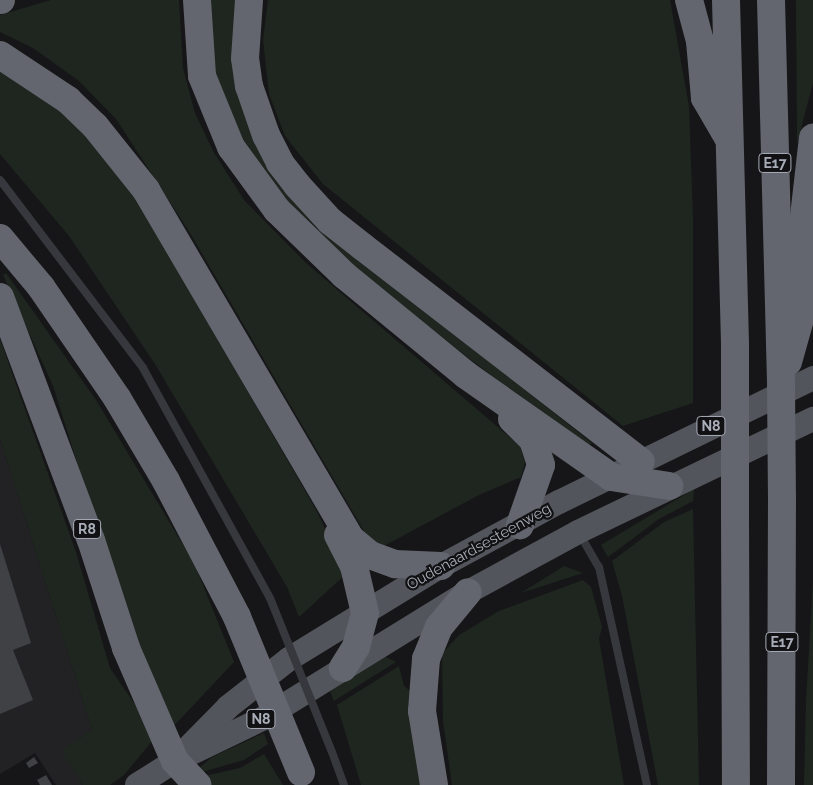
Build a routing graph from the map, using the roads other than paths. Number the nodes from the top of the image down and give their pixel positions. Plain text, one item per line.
1 (197, 0) edge
2 (249, 0) edge
3 (688, 0) edge
4 (726, 0) edge
5 (772, 0) edge
6 (0, 55) edge
7 (813, 138) edge
8 (729, 140) junction
9 (0, 180) edge
10 (0, 238) edge
11 (0, 297) edge
12 (790, 322) junction
13 (466, 375) junction
14 (813, 378) edge
15 (263, 392) junction
16 (813, 419) edge
17 (641, 462) junction
18 (611, 477) junction
19 (669, 486) junction
20 (520, 525) junction
21 (578, 532) junction
22 (441, 566) junction
23 (468, 592) junction
24 (365, 612) junction
25 (343, 668) junction
26 (175, 761) junction
27 (304, 778) edge
28 (137, 785) edge
29 (197, 785) edge
30 (344, 785) edge
31 (434, 785) edge
32 (647, 785) edge
33 (736, 785) edge
34 (781, 785) edge

1 - 13 highway
2 - 17 highway
3 - 8 highway
4 - 8 highway
5 - 12 highway, E17
6 - 15 highway
7 - 12 highway
8 - 33 highway, bridge
9 - 30 lane, bridge
10 - 27 highway, bridge
11 - 26 highway, R8
12 - 34 highway, E17, bridge
13 - 18 highway
13 - 20 highway
14 - 17 main road, Oudenaardsesteenweg / N8
15 - 22 highway
15 - 24 highway
16 - 19 main road, Oudenaardsesteenweg / N8
17 - 18 main road, Oudenaardsesteenweg / N8
18 - 19 highway
18 - 20 main road, Oudenaardsesteenweg / N8
19 - 21 main road, Oudenaardsesteenweg / N8
20 - 22 main road, Oudenaardsesteenweg / N8
21 - 23 main road, Oudenaardsesteenweg / N8
21 - 32 lane
22 - 24 main road, Oudenaardsesteenweg / N8
23 - 25 main road, Oudenaardsesteenweg / N8
23 - 31 highway
24 - 25 highway
24 - 26 main road, Oudenaardsesteenweg / N8
25 - 26 main road, Oudenaardsesteenweg / N8
26 - 28 main road, Oudenaardsesteenweg / N8
26 - 29 highway

